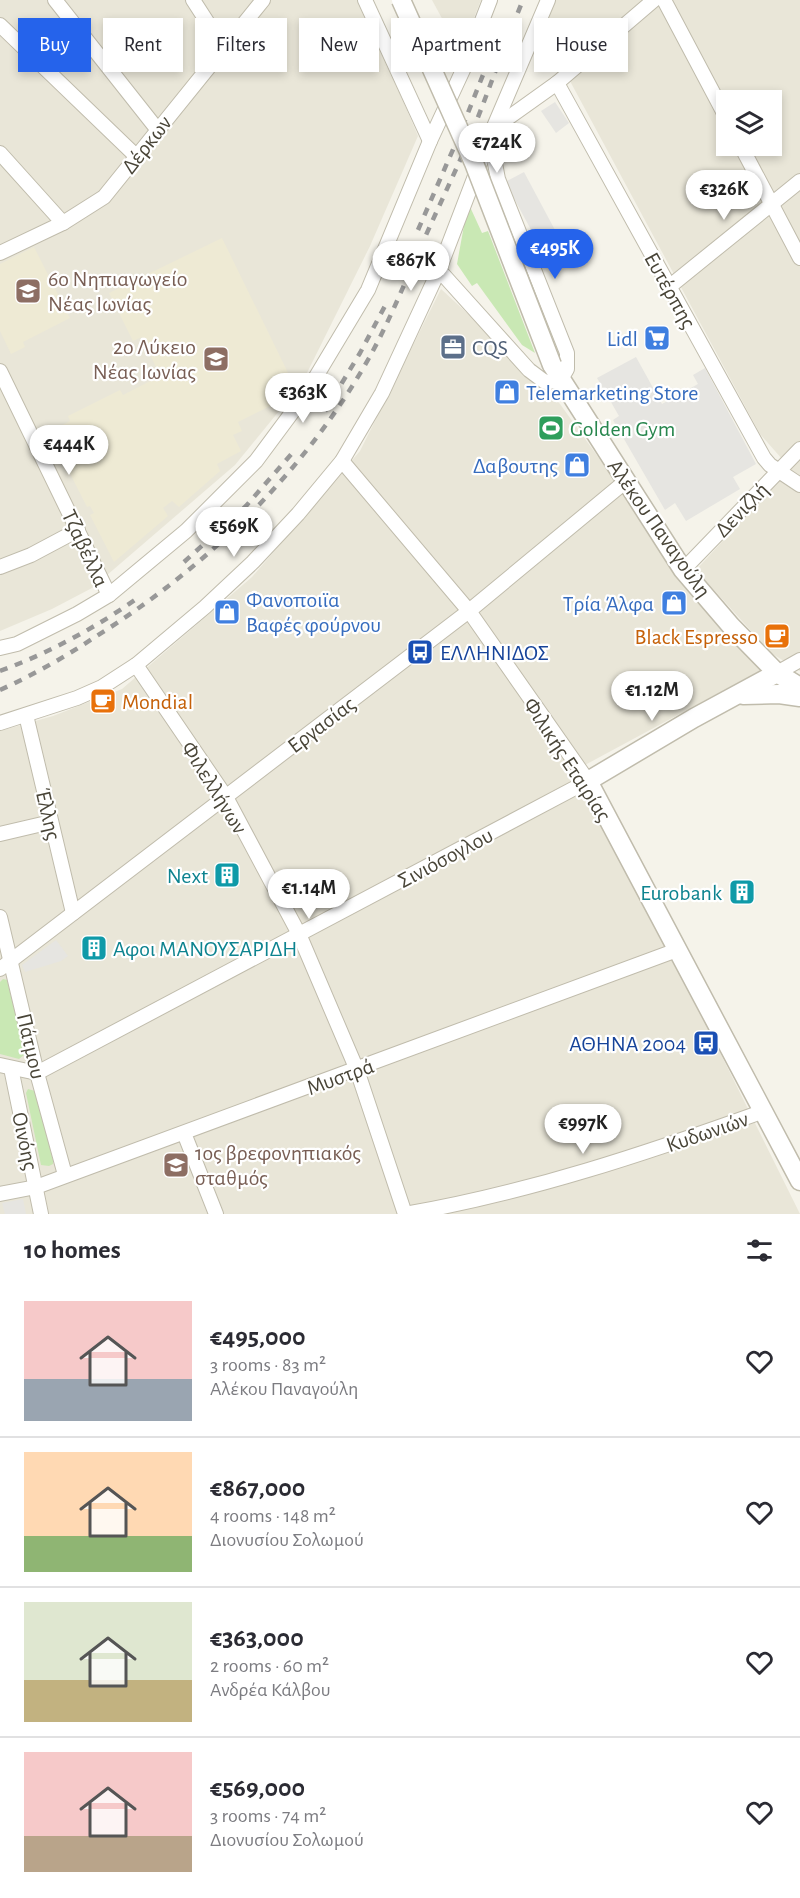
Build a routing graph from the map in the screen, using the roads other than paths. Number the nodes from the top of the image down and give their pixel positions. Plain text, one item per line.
1 (55, 0) edge
2 (193, 0) edge
3 (263, 0) edge
4 (365, 0) edge
5 (401, 0) edge
6 (490, 0) edge
7 (548, 0) edge
8 (654, 0) edge
9 (664, 0) edge
10 (205, 18) edge
11 (248, 18) edge
12 (0, 25) edge
13 (204, 72) edge
14 (557, 83) junction
15 (716, 98) edge
16 (157, 129) junction
17 (493, 129) junction
18 (430, 141) junction
19 (0, 153) edge
20 (136, 156) junction
21 (746, 156) edge
22 (800, 181) edge
23 (771, 203) junction
24 (63, 223) junction
25 (0, 254) edge
26 (800, 258) edge
27 (439, 270) junction
28 (669, 287) junction
29 (0, 371) edge
30 (556, 373) junction
31 (800, 448) edge
32 (342, 461) junction
33 (778, 471) junction
34 (626, 481) junction
35 (800, 486) edge
36 (78, 530) junction
37 (0, 567) edge
38 (683, 570) junction
39 (109, 595) junction
40 (470, 611) junction
41 (0, 648) edge
42 (800, 660) edge
43 (136, 665) junction
44 (777, 673) junction
45 (800, 687) edge
46 (735, 696) junction
47 (800, 697) edge
48 (26, 715) junction
49 (0, 723) edge
50 (588, 781) junction
51 (226, 797) junction
52 (51, 822) junction
53 (0, 834) edge
54 (73, 913) junction
55 (0, 916) edge
56 (298, 934) junction
57 (2, 936) edge
58 (678, 950) junction
59 (5, 965) edge
60 (6, 1067) edge
61 (357, 1070) junction
62 (37, 1073) junction
63 (764, 1111) junction
64 (184, 1133) junction
65 (65, 1175) junction
66 (800, 1181) edge
67 (36, 1187) junction
68 (0, 1194) edge
69 (41, 1214) edge
70 (216, 1214) edge
71 (405, 1214) edge

1 - 16 street
2 - 10 street
3 - 11 street, Δέρκων
4 - 18 street
5 - 30 street, Αλέκου Παναγούλη, bridge
6 - 18 street
7 - 17 street
8 - 14 street
9 - 15 street
12 - 20 street
13 - 16 street, Δέρκων
14 - 17 street
14 - 28 street, Ευτέρπης
16 - 20 street, Δέρκων
17 - 27 street
17 - 30 street
18 - 39 street
19 - 24 street
20 - 24 street, Δέρκων
21 - 23 street
22 - 23 street
23 - 26 street
23 - 28 street
24 - 25 street, Δέρκων
27 - 30 street
27 - 32 street
28 - 33 street, Ευτέρπης
29 - 36 street, Τζαβέλλα
30 - 34 street, Αλέκου Παναγούλη
31 - 33 street, Δενιζλή
32 - 40 street, Φιλικής Εταιρίας
32 - 43 street
33 - 35 street, Ευτέρπης
33 - 38 street, Δενιζλή
34 - 38 street, Αλέκου Παναγούλη
34 - 40 street, Εργασίας
36 - 37 street
36 - 39 street, Τζαβέλλα
38 - 44 street, Αλέκου Παναγούλη
39 - 41 street
40 - 50 street, Φιλικής Εταιρίας
40 - 51 street, Εργασίας
42 - 44 street
43 - 48 street
43 - 51 street, Φιλελλήνων
44 - 45 street, Αλέκου Παναγούλη
44 - 46 street, Σινιόσογλου
46 - 47 street
46 - 50 street, Σινιόσογλου
48 - 49 street
48 - 52 street, Έλλης
50 - 56 street, Σινιόσογλου
50 - 58 street, Φιλικής Εταιρίας
51 - 54 street, Εργασίας
51 - 56 street, Φιλελλήνων
52 - 53 street
52 - 54 street, Έλλης
54 - 59 street, Εργασίας
55 - 57 street, Πάτμου
56 - 61 street, Φιλελλήνων
56 - 62 street, Σινιόσογλου
57 - 59 street, Πάτμου
58 - 61 street, Μυστρά
58 - 63 street, Φιλικής Εταιρίας
59 - 62 street, Πάτμου
60 - 62 street
60 - 67 street, Οινόης
61 - 64 street, Μυστρά
61 - 71 street, Φιλελλήνων
62 - 65 street, Πάτμου
63 - 66 street, Φιλικής Εταιρίας
63 - 71 street, Κυδωνιών
64 - 65 street, Μυστρά
64 - 70 street
65 - 67 street, Μυστρά
67 - 68 street, Μυστρά
67 - 69 street, Οινόης

